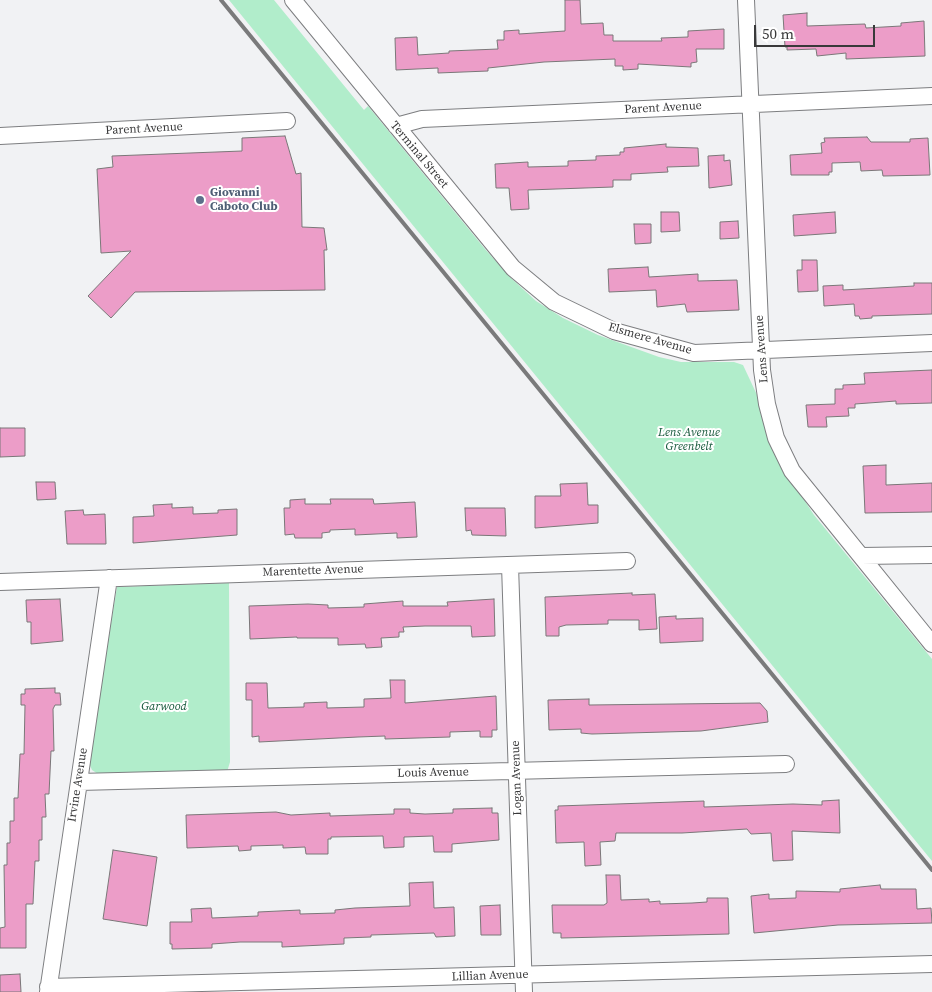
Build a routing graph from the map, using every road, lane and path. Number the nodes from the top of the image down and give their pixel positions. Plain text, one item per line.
1 (293, 0) edge
2 (746, 0) edge
3 (932, 96) edge
4 (751, 104) junction
5 (287, 121) dead end
6 (396, 126) junction
7 (0, 136) edge
8 (554, 302) joint
9 (932, 343) edge
10 (762, 350) junction
11 (932, 555) edge
12 (861, 556) junction
13 (627, 561) dead end
14 (510, 565) junction
15 (109, 578) junction
16 (0, 582) edge
17 (932, 644) edge
18 (786, 764) dead end
19 (517, 771) junction
20 (79, 782) junction
21 (932, 964) edge
22 (523, 975) junction
23 (48, 990) edge
24 (524, 992) edge

1 - 6 street, Terminal Street
2 - 4 street, Lens Avenue
3 - 4 street, Parent Avenue
4 - 6 street, Parent Avenue
4 - 10 street, Lens Avenue
5 - 7 street, Parent Avenue
6 - 8 street, Terminal Street
8 - 10 street, Elsmere Avenue
9 - 10 street, Elsmere Avenue
10 - 12 street, Lens Avenue
11 - 12 street
12 - 17 street, Lens Avenue
13 - 14 street, Marentette Avenue
14 - 15 street, Marentette Avenue
14 - 19 street, Logan Avenue
15 - 16 street, Marentette Avenue
15 - 20 street, Irvine Avenue
18 - 19 street, Louis Avenue
19 - 20 street, Louis Avenue
19 - 22 street, Logan Avenue
20 - 23 street, Irvine Avenue
21 - 22 street, Lillian Avenue
22 - 23 street, Lillian Avenue
22 - 24 street, Logan Avenue

